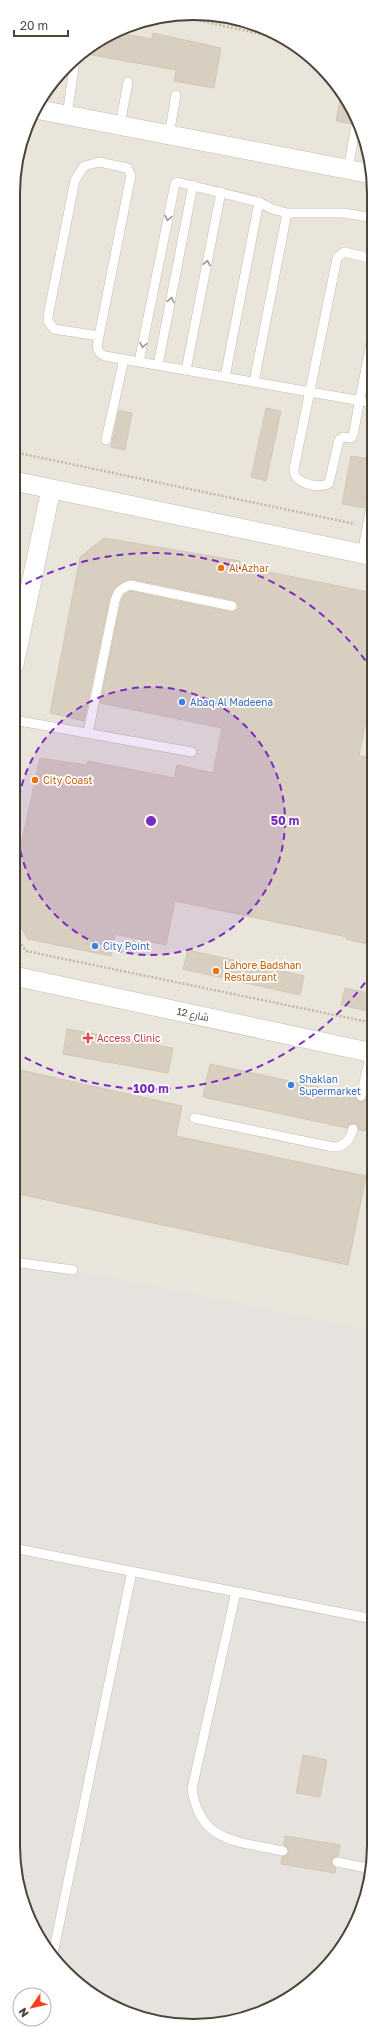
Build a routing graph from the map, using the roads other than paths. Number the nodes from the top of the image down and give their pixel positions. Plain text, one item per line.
1 (74, 68) dead end
2 (128, 82) dead end
3 (176, 95) dead end
4 (41, 110) edge
5 (66, 115) junction
6 (120, 125) junction
7 (355, 130) edge
8 (169, 135) junction
9 (348, 170) junction
10 (366, 173) edge
11 (193, 185) junction
12 (221, 192) junction
13 (259, 202) junction
14 (287, 213) junction
15 (367, 217) edge
16 (367, 257) edge
17 (99, 336) junction
18 (124, 359) junction
19 (139, 362) junction
20 (158, 365) junction
21 (367, 366) edge
22 (186, 370) junction
23 (225, 377) junction
24 (254, 382) junction
25 (310, 392) junction
26 (360, 401) junction
27 (367, 402) edge
28 (106, 440) dead end
29 (20, 482) edge
30 (51, 489) junction
31 (367, 555) edge
32 (232, 606) dead end
33 (20, 636) edge
34 (20, 721) edge
35 (88, 733) junction
36 (192, 752) dead end
37 (20, 977) edge
38 (367, 1051) edge
39 (367, 1072) edge
40 (361, 1096) dead end
41 (194, 1118) dead end
42 (353, 1129) dead end
43 (20, 1263) edge
44 (73, 1270) dead end
45 (20, 1549) edge
46 (132, 1571) junction
47 (236, 1592) junction
48 (367, 1618) edge
49 (283, 1851) dead end
50 (337, 1862) dead end
51 (366, 1868) edge
52 (54, 1949) edge

1 - 5 lane
2 - 6 lane
3 - 8 lane
4 - 5 street
5 - 6 street
6 - 8 street
7 - 9 lane
8 - 9 street
9 - 10 street
11 - 12 lane
11 -> 19 lane
20 -> 11 lane
12 - 13 lane
22 -> 12 lane
13 - 14 lane
13 - 23 lane
14 - 15 lane
14 - 24 lane
16 - 25 lane
17 - 17 lane
17 - 18 lane
18 - 19 lane
18 - 28 lane
19 - 20 lane
20 - 22 lane
21 - 26 lane
22 - 23 lane
23 - 24 lane
24 - 25 lane
25 - 26 lane
25 - 26 lane
26 - 27 lane
29 - 30 street
30 - 31 street
30 - 33 street
32 - 35 lane
34 - 35 lane
35 - 36 lane
37 - 38 street, شارع 12
39 - 40 lane
41 - 42 lane
43 - 44 lane
45 - 46 lane
46 - 47 lane
46 - 52 lane
47 - 48 lane
47 - 49 lane
50 - 51 lane

